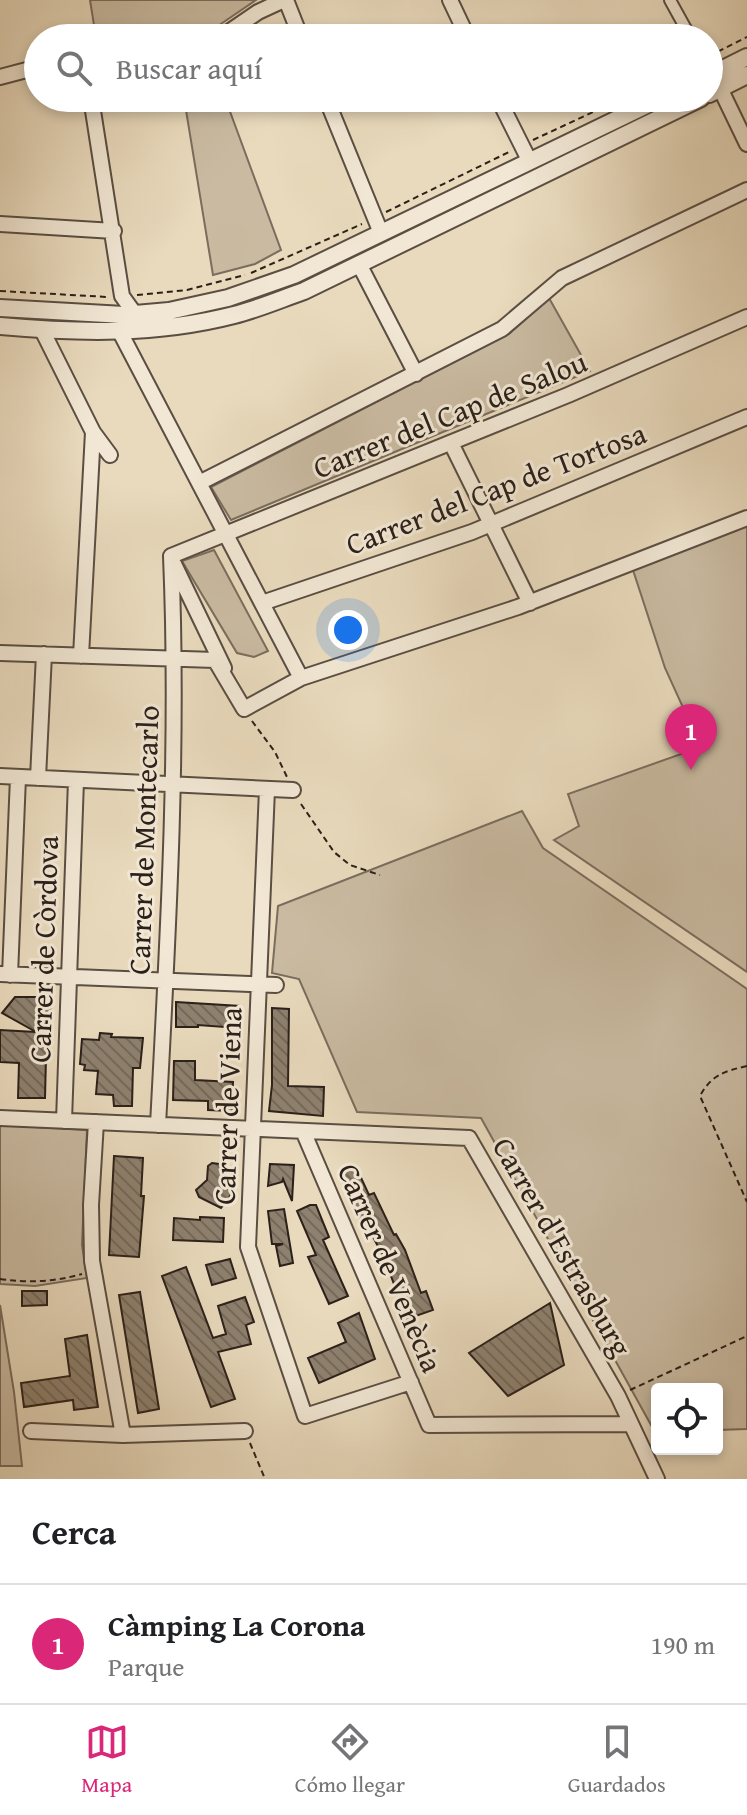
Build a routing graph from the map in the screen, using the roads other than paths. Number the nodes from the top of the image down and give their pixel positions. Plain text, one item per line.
1 (285, 0) edge
2 (450, 0) edge
3 (670, 0) edge
4 (240, 24) edge
5 (295, 24) edge
6 (461, 24) edge
7 (683, 24) edge
8 (747, 57) edge
9 (24, 71) edge
10 (723, 73) edge
11 (747, 75) edge
12 (0, 77) edge
13 (723, 78) edge
14 (723, 100) edge
15 (93, 112) edge
16 (332, 112) edge
17 (505, 112) edge
18 (626, 112) edge
19 (672, 112) edge
20 (747, 144) edge
21 (525, 153) junction
22 (747, 190) edge
23 (0, 224) edge
24 (378, 226) junction
25 (114, 231) junction
26 (359, 264) junction
27 (0, 308) edge
28 (135, 314) junction
29 (747, 317) edge
30 (0, 326) edge
31 (42, 330) junction
32 (120, 332) junction
33 (416, 374) junction
34 (747, 417) edge
35 (93, 432) junction
36 (451, 443) junction
37 (110, 455) dead end
38 (199, 483) junction
39 (747, 518) edge
40 (491, 525) junction
41 (226, 534) junction
42 (171, 556) junction
43 (262, 603) junction
44 (530, 603) junction
45 (0, 653) edge
46 (44, 654) junction
47 (81, 656) junction
48 (175, 659) junction
49 (301, 678) junction
50 (244, 709) junction
51 (0, 776) edge
52 (18, 777) junction
53 (38, 778) junction
54 (76, 780) junction
55 (171, 784) junction
56 (267, 789) junction
57 (293, 790) road end
58 (5, 974) edge
59 (70, 977) junction
60 (166, 981) junction
61 (259, 985) junction
62 (276, 985) dead end
63 (0, 1118) edge
64 (64, 1121) junction
65 (96, 1122) junction
66 (158, 1125) junction
67 (253, 1129) junction
68 (303, 1131) junction
69 (411, 1382) junction
70 (631, 1424) junction
71 (31, 1431) dead end
72 (245, 1431) road end
73 (123, 1435) junction
74 (657, 1479) edge

1 - 4 street
1 - 5 street
2 - 6 street
3 - 7 street
8 - 10 street
9 - 12 street
11 - 13 street
14 - 20 street
15 - 25 street
16 - 24 street
17 - 21 street
18 - 21 street
19 - 26 street
21 - 24 street
22 - 33 street
23 - 25 street
24 - 28 street
25 - 28 street
26 - 32 street
26 - 33 street
27 - 28 street
29 - 36 street, Carrer del Cap de Salou
30 - 31 street
31 - 32 street
31 - 35 street
32 - 38 street
33 - 38 street
34 - 40 street, Carrer del Cap de Tortosa
35 - 37 street
35 - 47 street
36 - 40 street
36 - 41 street, Carrer del Cap de Salou
38 - 41 street
39 - 44 street
40 - 43 street, Carrer del Cap de Tortosa
40 - 44 street
41 - 42 street, Carrer del Cap de Salou
41 - 43 street
42 - 48 street, Carrer de Montecarlo
42 - 50 street
43 - 49 street
44 - 49 street
45 - 46 street
46 - 47 street
46 - 53 street
47 - 48 street
48 - 50 street
48 - 55 street, Carrer de Montecarlo
49 - 50 street
51 - 52 street
52 - 53 street
52 - 58 street
53 - 54 street
54 - 55 street
54 - 59 street, Carrer de Còrdova
55 - 56 street
55 - 60 street, Carrer de Montecarlo
56 - 57 street
56 - 61 street, Carrer de Viena
58 - 59 street
59 - 60 street
59 - 64 street, Carrer de Còrdova
60 - 61 street
60 - 66 street, Carrer de Montecarlo
61 - 62 street
61 - 67 street, Carrer de Viena
63 - 64 street
64 - 65 street
65 - 66 street
65 - 73 street
66 - 67 street
67 - 68 street
67 - 69 street, Carrer de Viena
68 - 69 street, Carrer de Venècia
68 - 70 street, Carrer d'Estrasburg
69 - 70 street, Carrer de Venècia
70 - 74 street, Carrer d'Estrasburg
71 - 73 street
72 - 73 street

